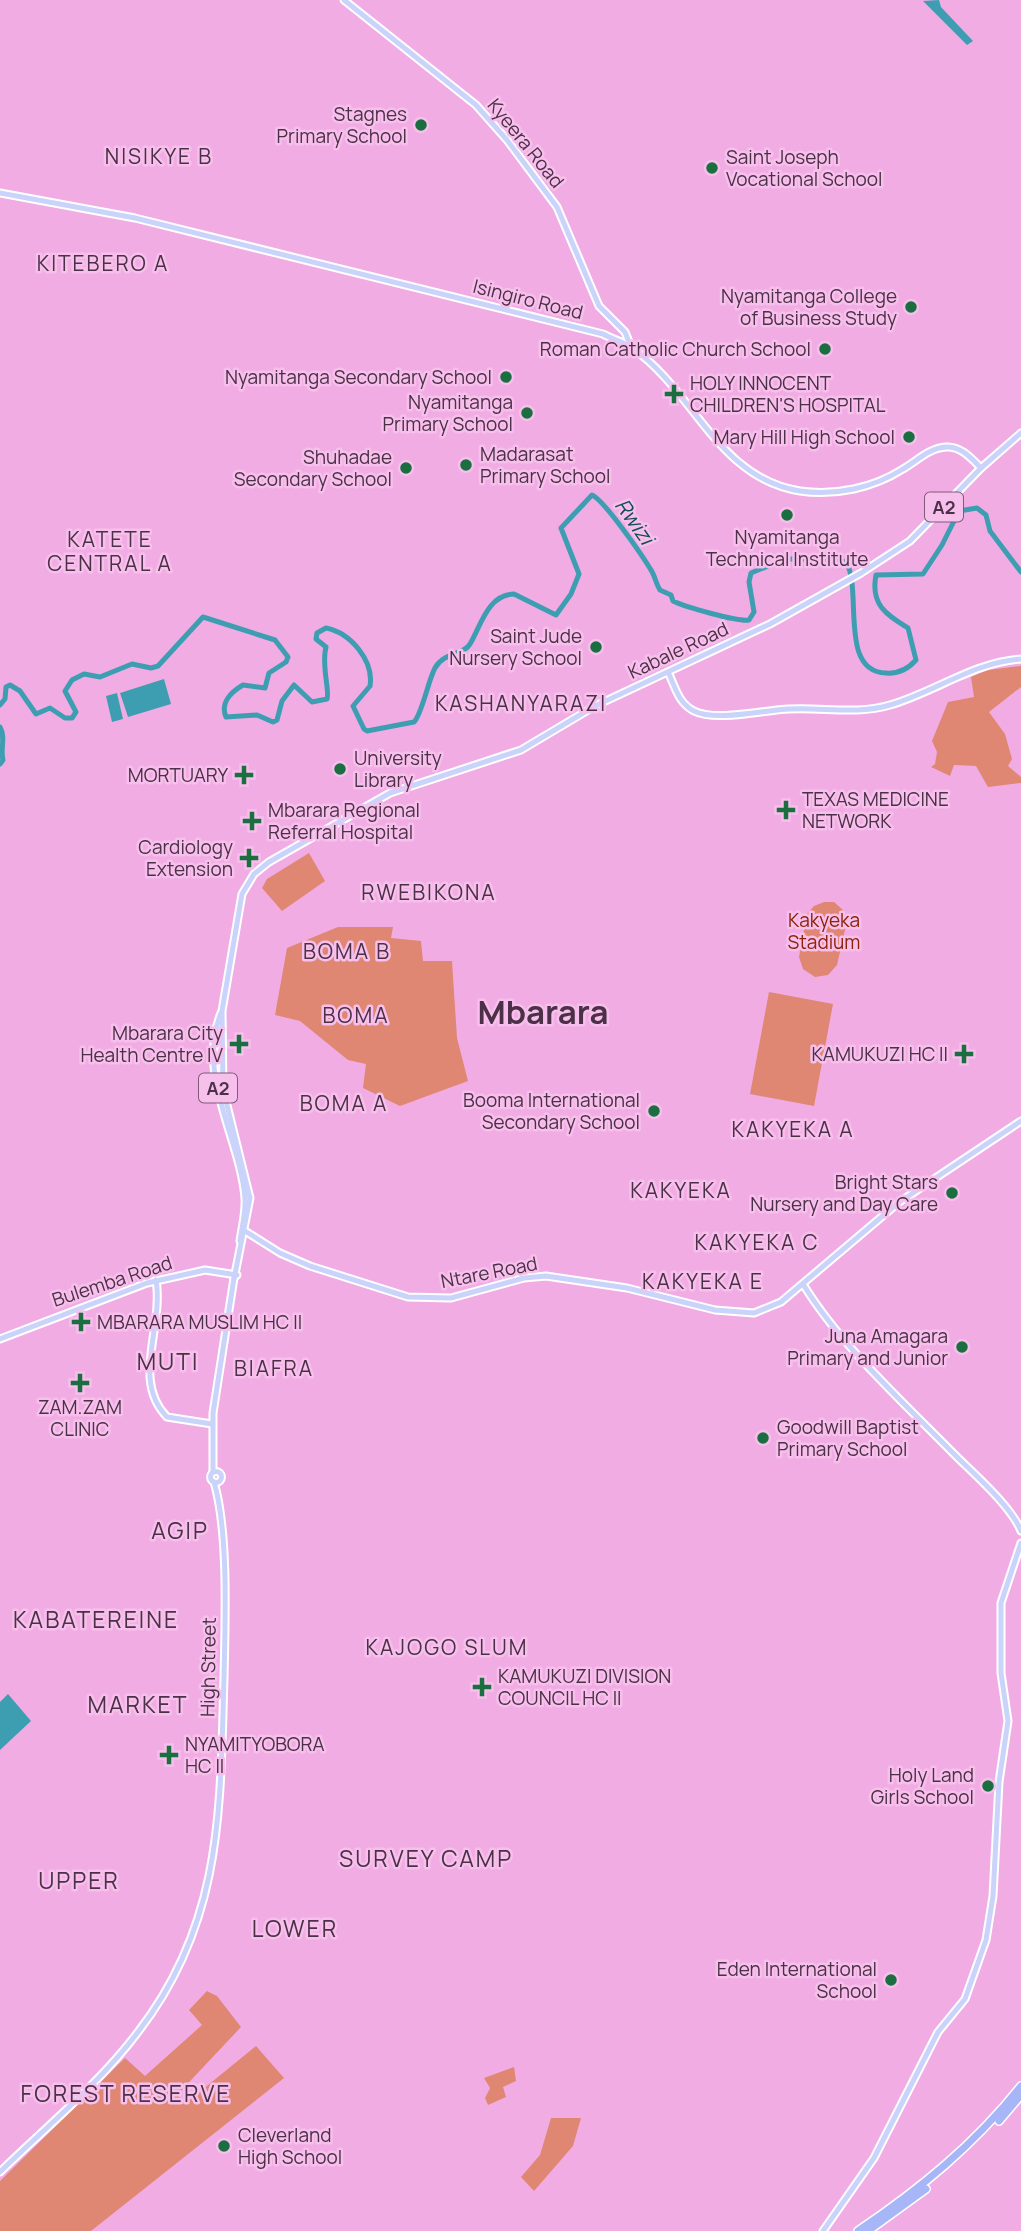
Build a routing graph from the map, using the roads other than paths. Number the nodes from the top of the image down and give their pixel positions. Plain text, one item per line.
1 (344, 0) edge
2 (0, 193) edge
3 (631, 347) junction
4 (1021, 433) edge
5 (982, 468) junction
6 (1021, 659) edge
7 (676, 669) junction
8 (668, 672) junction
9 (661, 676) junction
10 (672, 682) junction
11 (738, 713) junction
12 (1021, 1121) edge
13 (247, 1213) junction
14 (245, 1231) junction
15 (235, 1276) junction
16 (156, 1280) junction
17 (803, 1284) junction
18 (0, 1339) edge
19 (212, 1424) junction
20 (216, 1472) junction
21 (217, 1482) junction
22 (1021, 1531) edge
23 (1021, 1543) edge
24 (1021, 2086) edge
25 (1021, 2095) edge
26 (0, 2172) edge
27 (823, 2231) edge
28 (858, 2231) edge
29 (868, 2231) edge

1 - 3 main road, Kyeera Road
2 - 3 main road, Isingiro Road
3 - 5 main road, Isingiro Road
4 - 5 main road, A2
5 - 7 main road, Kabale Road / A2
6 - 11 main road
7 - 8 main road, Kabale Road / A2
7 - 10 main road
8 - 9 main road, Kabale Road / A2
8 - 10 main road
9 - 11 main road
9 - 13 main road, Kabale Road / A2
10 - 11 main road
12 - 17 main road, Ntare Road
13 - 14 main road, A2
13 - 15 main road, A2
14 - 15 main road, A2
14 - 17 main road, Ntare Road
15 - 16 main road, Bulemba Road
15 - 19 main road, A2
16 - 18 main road, Bulemba Road
16 - 19 main road
17 - 22 main road
19 - 20 main road, A2
20 - 21 main road, A2
20 - 21 main road, A2
21 - 26 main road, High Street / A2
23 - 27 main road
24 - 28 highway
25 - 29 highway

